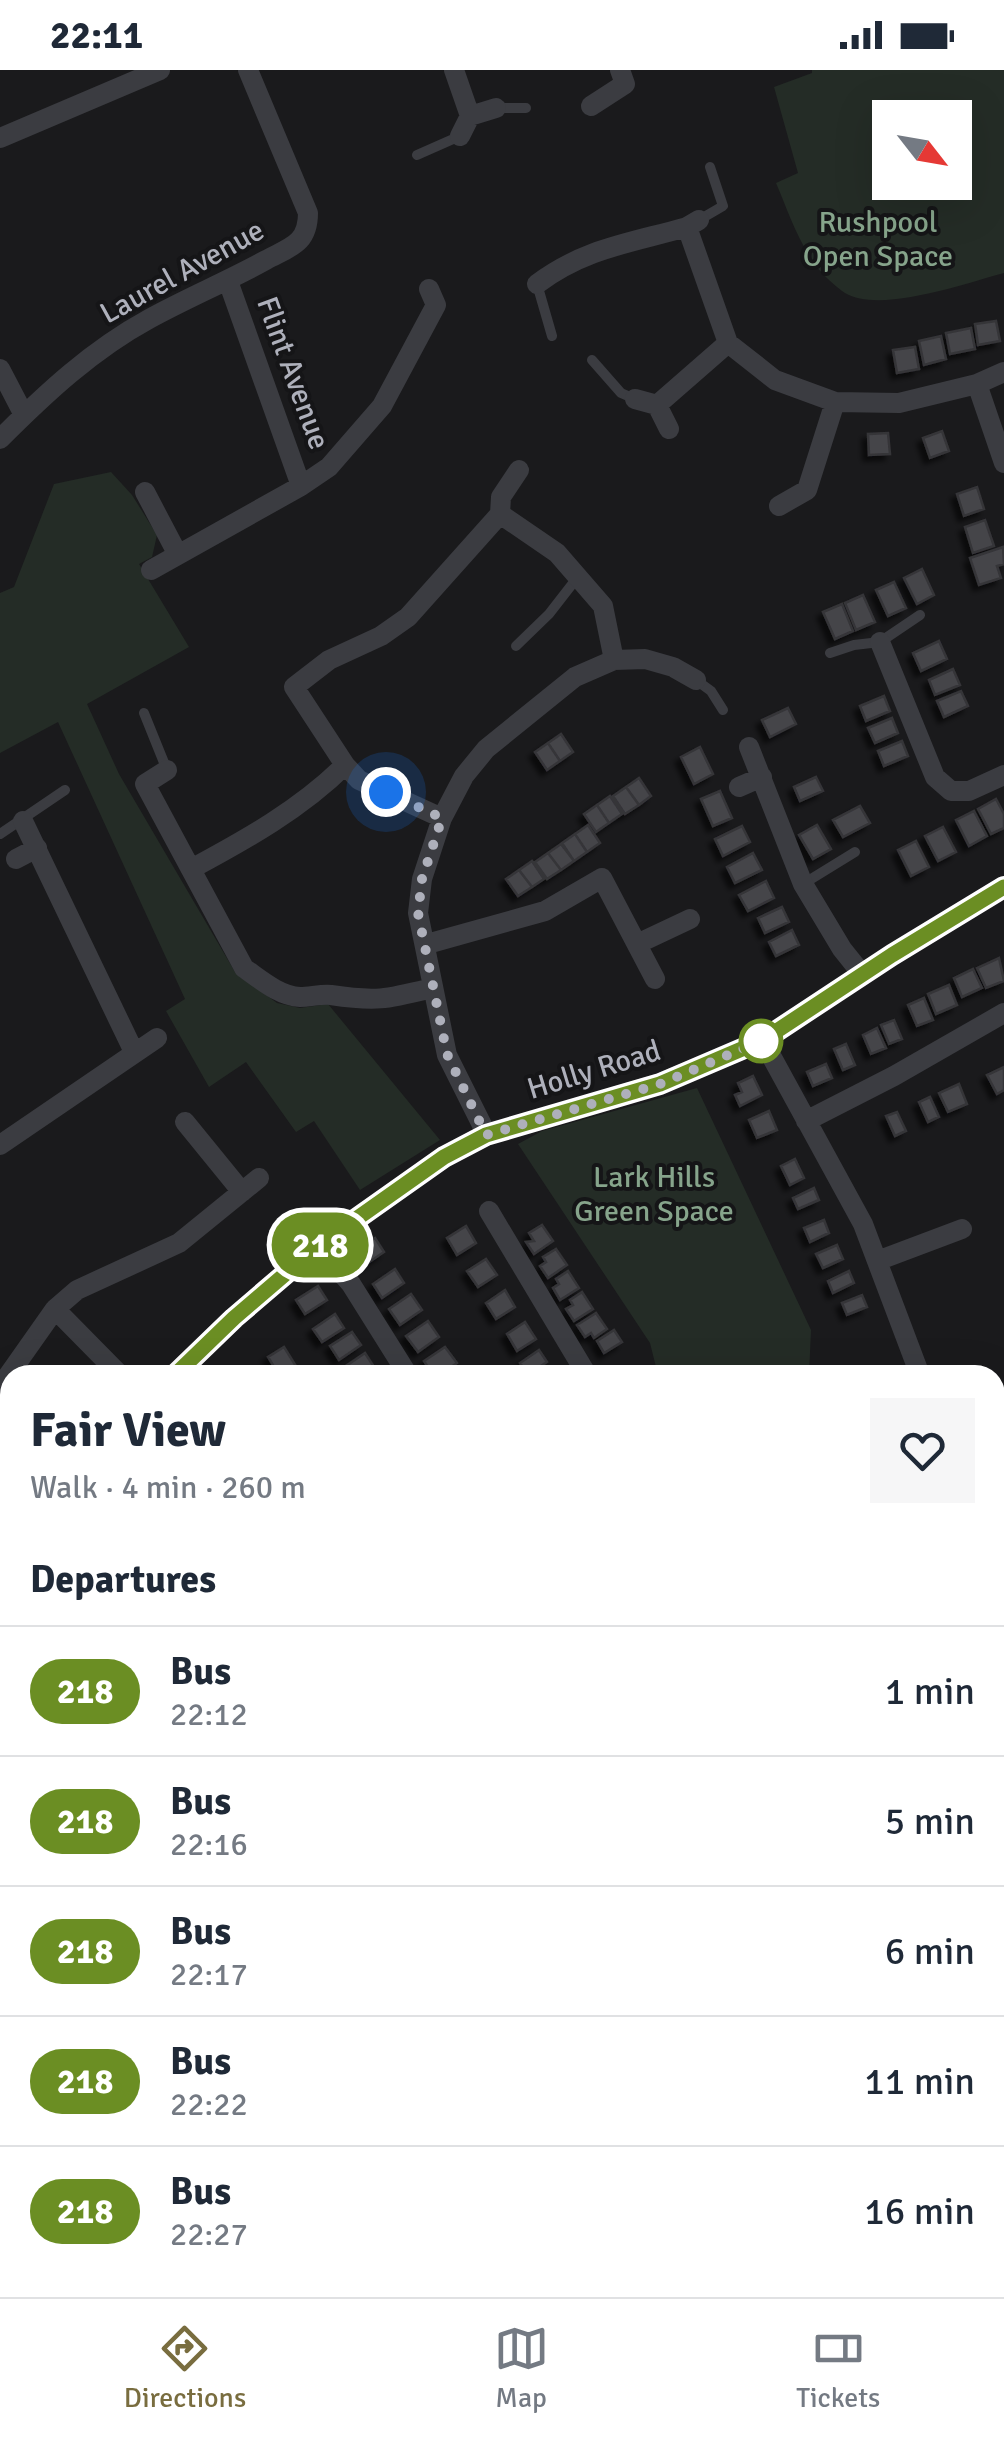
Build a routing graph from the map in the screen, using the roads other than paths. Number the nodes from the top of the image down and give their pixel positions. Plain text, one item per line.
1 (160, 70) edge
2 (248, 70) edge
3 (454, 70) edge
4 (620, 70) edge
5 (591, 106) dead end
6 (496, 108) joint
7 (526, 108) dead end
8 (470, 116) junction
9 (460, 136) joint
10 (0, 138) edge
11 (417, 155) dead end
12 (710, 167) dead end
13 (693, 224) junction
14 (228, 281) junction
15 (537, 284) joint
16 (429, 289) dead end
17 (552, 336) dead end
18 (728, 343) junction
19 (592, 360) dead end
20 (0, 370) edge
21 (1004, 372) edge
22 (977, 384) junction
23 (636, 399) joint
24 (835, 402) junction
25 (657, 405) junction
26 (24, 415) junction
27 (669, 429) dead end
28 (0, 439) edge
29 (1004, 463) edge
30 (519, 470) dead end
31 (301, 486) junction
32 (145, 492) dead end
33 (779, 506) dead end
34 (500, 514) junction
35 (177, 553) junction
36 (151, 570) dead end
37 (578, 577) junction
38 (920, 615) dead end
39 (880, 642) junction
40 (516, 646) dead end
41 (830, 653) dead end
42 (614, 660) junction
43 (696, 680) joint
44 (723, 710) dead end
45 (144, 713) dead end
46 (749, 748) dead end
47 (345, 765) junction
48 (167, 770) joint
49 (1004, 775) edge
50 (762, 777) junction
51 (739, 787) dead end
52 (65, 790) dead end
53 (442, 818) junction
54 (23, 821) junction
55 (0, 834) edge
56 (37, 848) junction
57 (855, 852) dead end
58 (16, 859) dead end
59 (191, 869) junction
60 (802, 884) junction
61 (1004, 887) edge
62 (690, 919) dead end
63 (426, 944) junction
64 (637, 944) junction
65 (862, 974) junction
66 (655, 979) dead end
67 (432, 988) junction
68 (1004, 1013) edge
69 (157, 1038) dead end
70 (763, 1040) junction
71 (134, 1052) junction
72 (806, 1121) junction
73 (185, 1122) dead end
74 (486, 1135) junction
75 (0, 1145) edge
76 (259, 1178) dead end
77 (242, 1192) junction
78 (488, 1212) dead end
79 (962, 1229) dead end
80 (318, 1246) junction
81 (877, 1261) junction
82 (55, 1309) junction
83 (0, 1349) edge
84 (18, 1360) junction
85 (15, 1365) edge
86 (110, 1365) edge
87 (186, 1365) edge
88 (402, 1365) edge
89 (581, 1365) edge
90 (916, 1365) edge

1 - 10 street
2 - 14 street, Laurel Avenue
3 - 8 street
4 - 5 street
6 - 7 lane
6 - 8 street
8 - 9 street
9 - 11 lane
12 - 13 lane
13 - 15 street
13 - 18 street
14 - 26 street, Laurel Avenue
14 - 31 street, Flint Avenue
15 - 17 lane
16 - 31 street, Flint Avenue
18 - 24 street
18 - 25 street
19 - 23 lane
20 - 26 street
21 - 22 street
22 - 24 street
22 - 29 street
23 - 25 street
24 - 33 street
25 - 27 street
26 - 28 street, Laurel Avenue
30 - 34 street
31 - 35 street, Flint Avenue
32 - 35 street
34 - 37 street
34 - 47 street
35 - 36 street, Flint Avenue
37 - 40 lane
37 - 42 street
38 - 39 lane
39 - 41 lane
39 - 49 street
42 - 43 street
42 - 53 street
43 - 44 lane
45 - 48 lane
46 - 50 street
47 - 53 street
47 - 59 street
48 - 59 street
50 - 51 street
50 - 60 street
52 - 54 lane
53 - 63 street
54 - 55 lane
54 - 56 street
56 - 58 street
56 - 71 street
57 - 60 lane
59 - 67 street
60 - 65 street
61 - 65 street, Holly Road
62 - 64 street
63 - 64 street
63 - 67 street
64 - 66 street
65 - 70 street, Holly Road
67 - 74 street
68 - 72 street
69 - 71 street
70 - 72 street
70 - 74 street, Holly Road
71 - 75 street
72 - 81 street
73 - 77 street
74 - 80 street, Holly Road
76 - 77 street
77 - 82 street
78 - 89 street
79 - 81 street
80 - 87 street, Holly Road
80 - 88 street
81 - 90 street
82 - 84 street
82 - 86 street
83 - 84 street
84 - 85 street

